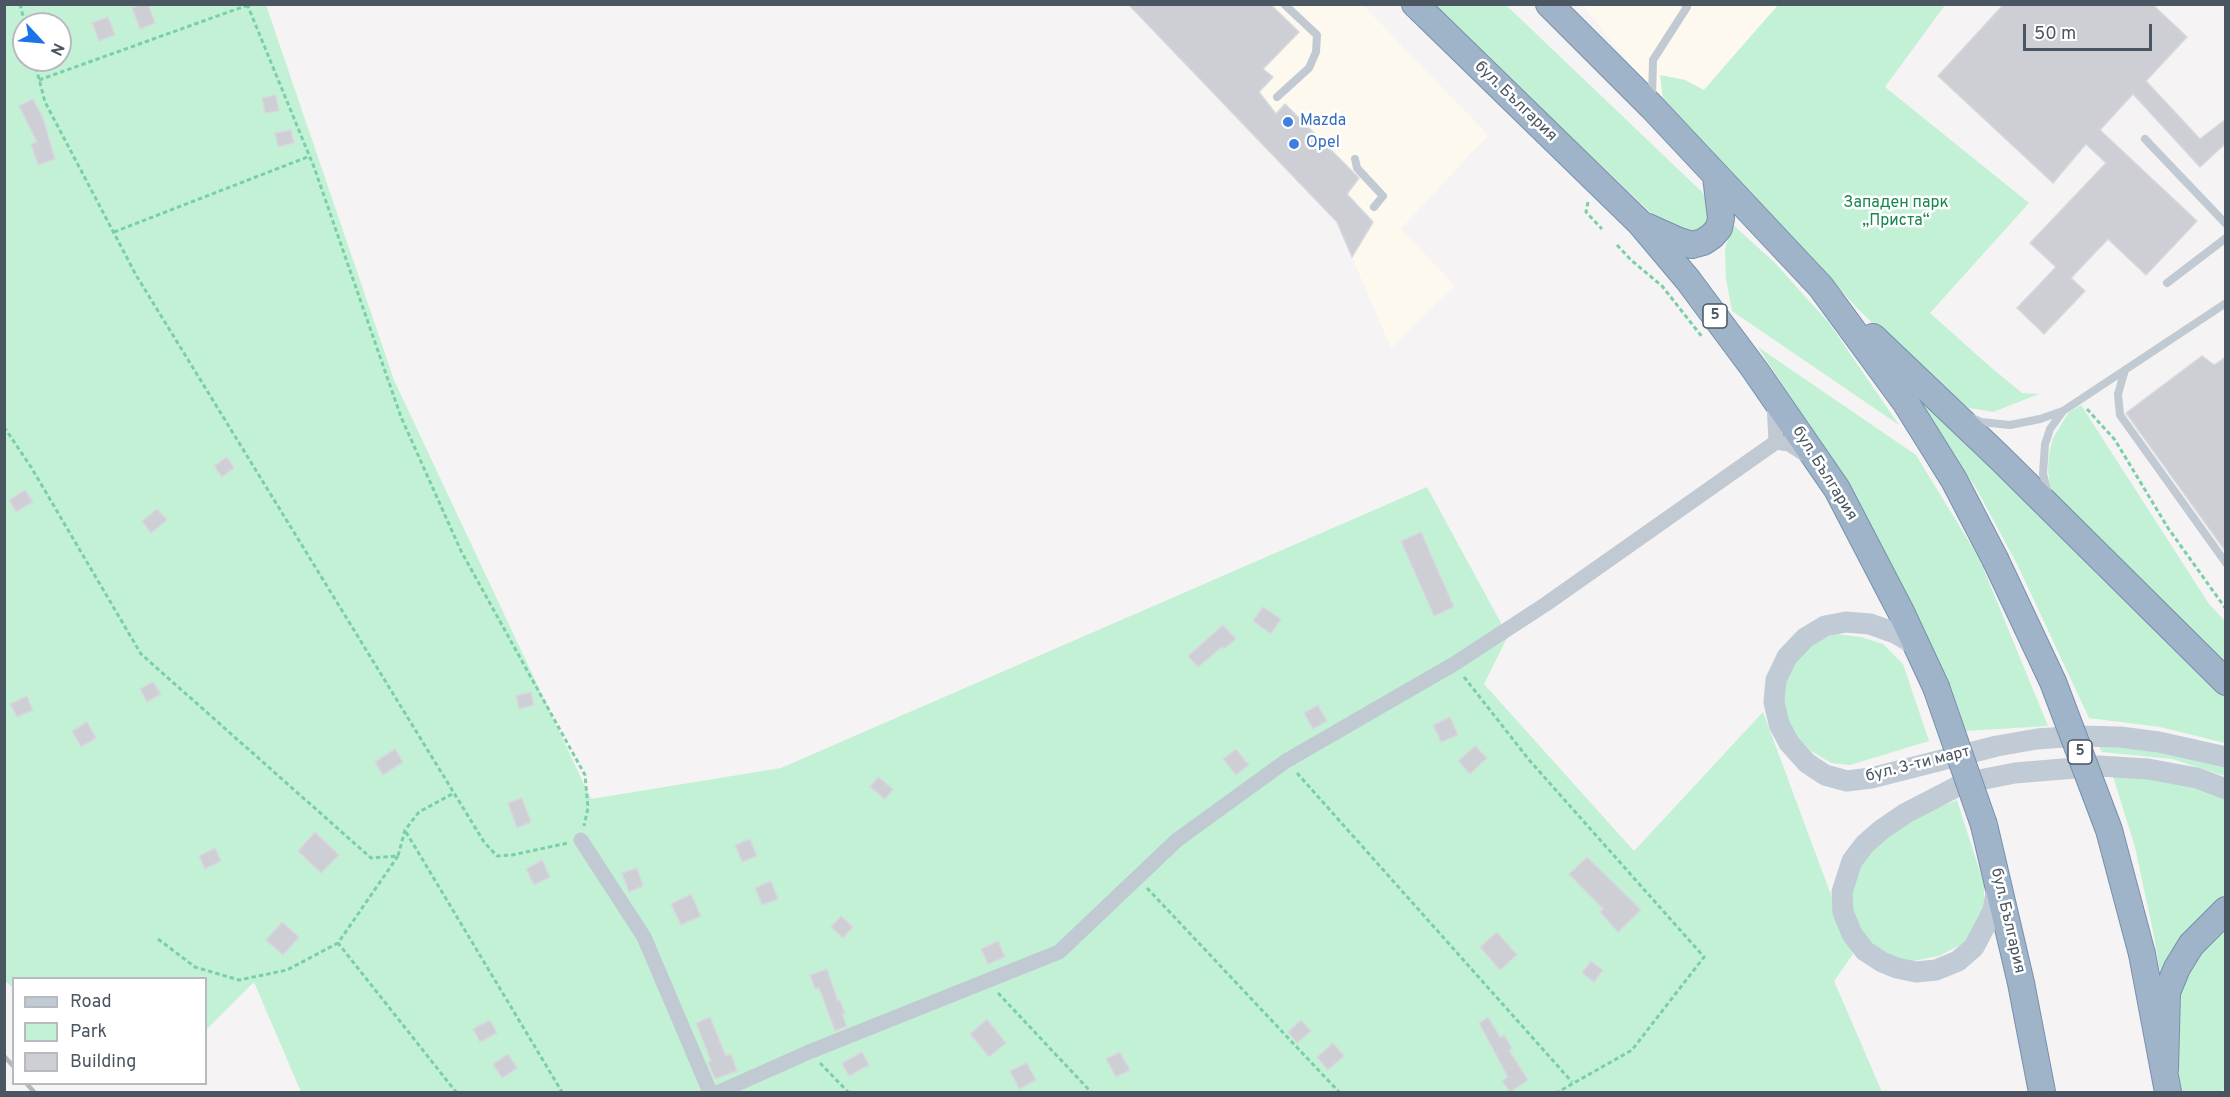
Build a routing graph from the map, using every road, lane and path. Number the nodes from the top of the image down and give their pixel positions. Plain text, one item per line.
1 (1284, 4) edge
2 (1415, 4) edge
3 (1550, 4) edge
4 (1685, 4) edge
5 (248, 5) edge
6 (37, 72) edge
7 (39, 80) junction
8 (1277, 98) dead end
9 (1652, 107) junction
10 (2145, 139) dead end
11 (310, 156) junction
12 (1355, 159) dead end
13 (1716, 176) junction
14 (1374, 207) dead end
15 (1586, 212) dead end
16 (1640, 223) junction
17 (2226, 224) edge
18 (1602, 230) dead end
19 (114, 232) junction
20 (2226, 238) edge
21 (1617, 245) dead end
22 (2167, 283) dead end
23 (1821, 287) junction
24 (2226, 303) edge
25 (1706, 342) dead end
26 (2126, 370) junction
27 (1774, 397) junction
28 (1938, 399) junction
29 (2079, 400) junction
30 (2063, 411) junction
31 (4, 427) edge
32 (1776, 442) junction
33 (1826, 473) junction
34 (2055, 512) junction
35 (2226, 563) edge
36 (2226, 609) edge
37 (1918, 646) junction
38 (1454, 664) junction
39 (2226, 682) edge
40 (2226, 757) edge
41 (1286, 761) junction
42 (2226, 789) edge
43 (454, 794) junction
44 (405, 830) junction
45 (581, 840) junction
46 (398, 856) junction
47 (1137, 878) junction
48 (1998, 885) junction
49 (2226, 910) edge
50 (158, 939) dead end
51 (338, 943) junction
52 (987, 981) junction
53 (809, 1052) junction
54 (2166, 1081) edge
55 (1572, 1083) junction
56 (456, 1092) edge
57 (562, 1092) edge
58 (710, 1092) edge
59 (719, 1092) edge
60 (848, 1092) edge
61 (1091, 1092) edge
62 (1339, 1092) edge
63 (1558, 1092) edge
64 (2042, 1092) edge

1 - 8 lane
2 - 16 highway, бул. България / 5
3 - 9 highway, 5
4 - 9 lane
5 - 7 path
5 - 11 path
6 - 7 path
7 - 19 path
9 - 13 highway, 5
10 - 17 lane
11 - 19 path
11 - 45 path
12 - 14 lane
13 - 16 highway
13 - 23 highway, 5
15 - 18 path
16 - 27 highway, бул. България / 5
19 - 43 path
20 - 22 lane
21 - 25 path
23 - 28 highway
23 - 54 highway, 5, bridge
24 - 26 lane
26 - 29 lane
26 - 35 lane
27 - 32 street
27 - 33 highway, бул. България / 5
28 - 30 lane
28 - 34 highway
29 - 30 lane
29 - 36 path
30 - 34 lane
31 - 46 path
32 - 33 street
32 - 38 street
33 - 37 highway, бул. България / 5
34 - 39 highway
37 - 40 main road, бул. 3-ти март
37 - 48 highway, бул. България / 5, bridge
38 - 41 street
38 - 55 path
41 - 47 street
41 - 55 path
42 - 48 main road, бул. 3-ти март
43 - 44 path
43 - 45 path
44 - 46 path
44 - 57 path
45 - 58 street
46 - 51 path
47 - 52 street
47 - 62 path
48 - 64 highway, бул. България / 5
49 - 54 highway
50 - 51 path
51 - 56 path
52 - 53 street
52 - 61 path
53 - 59 street
53 - 60 path
55 - 63 path

